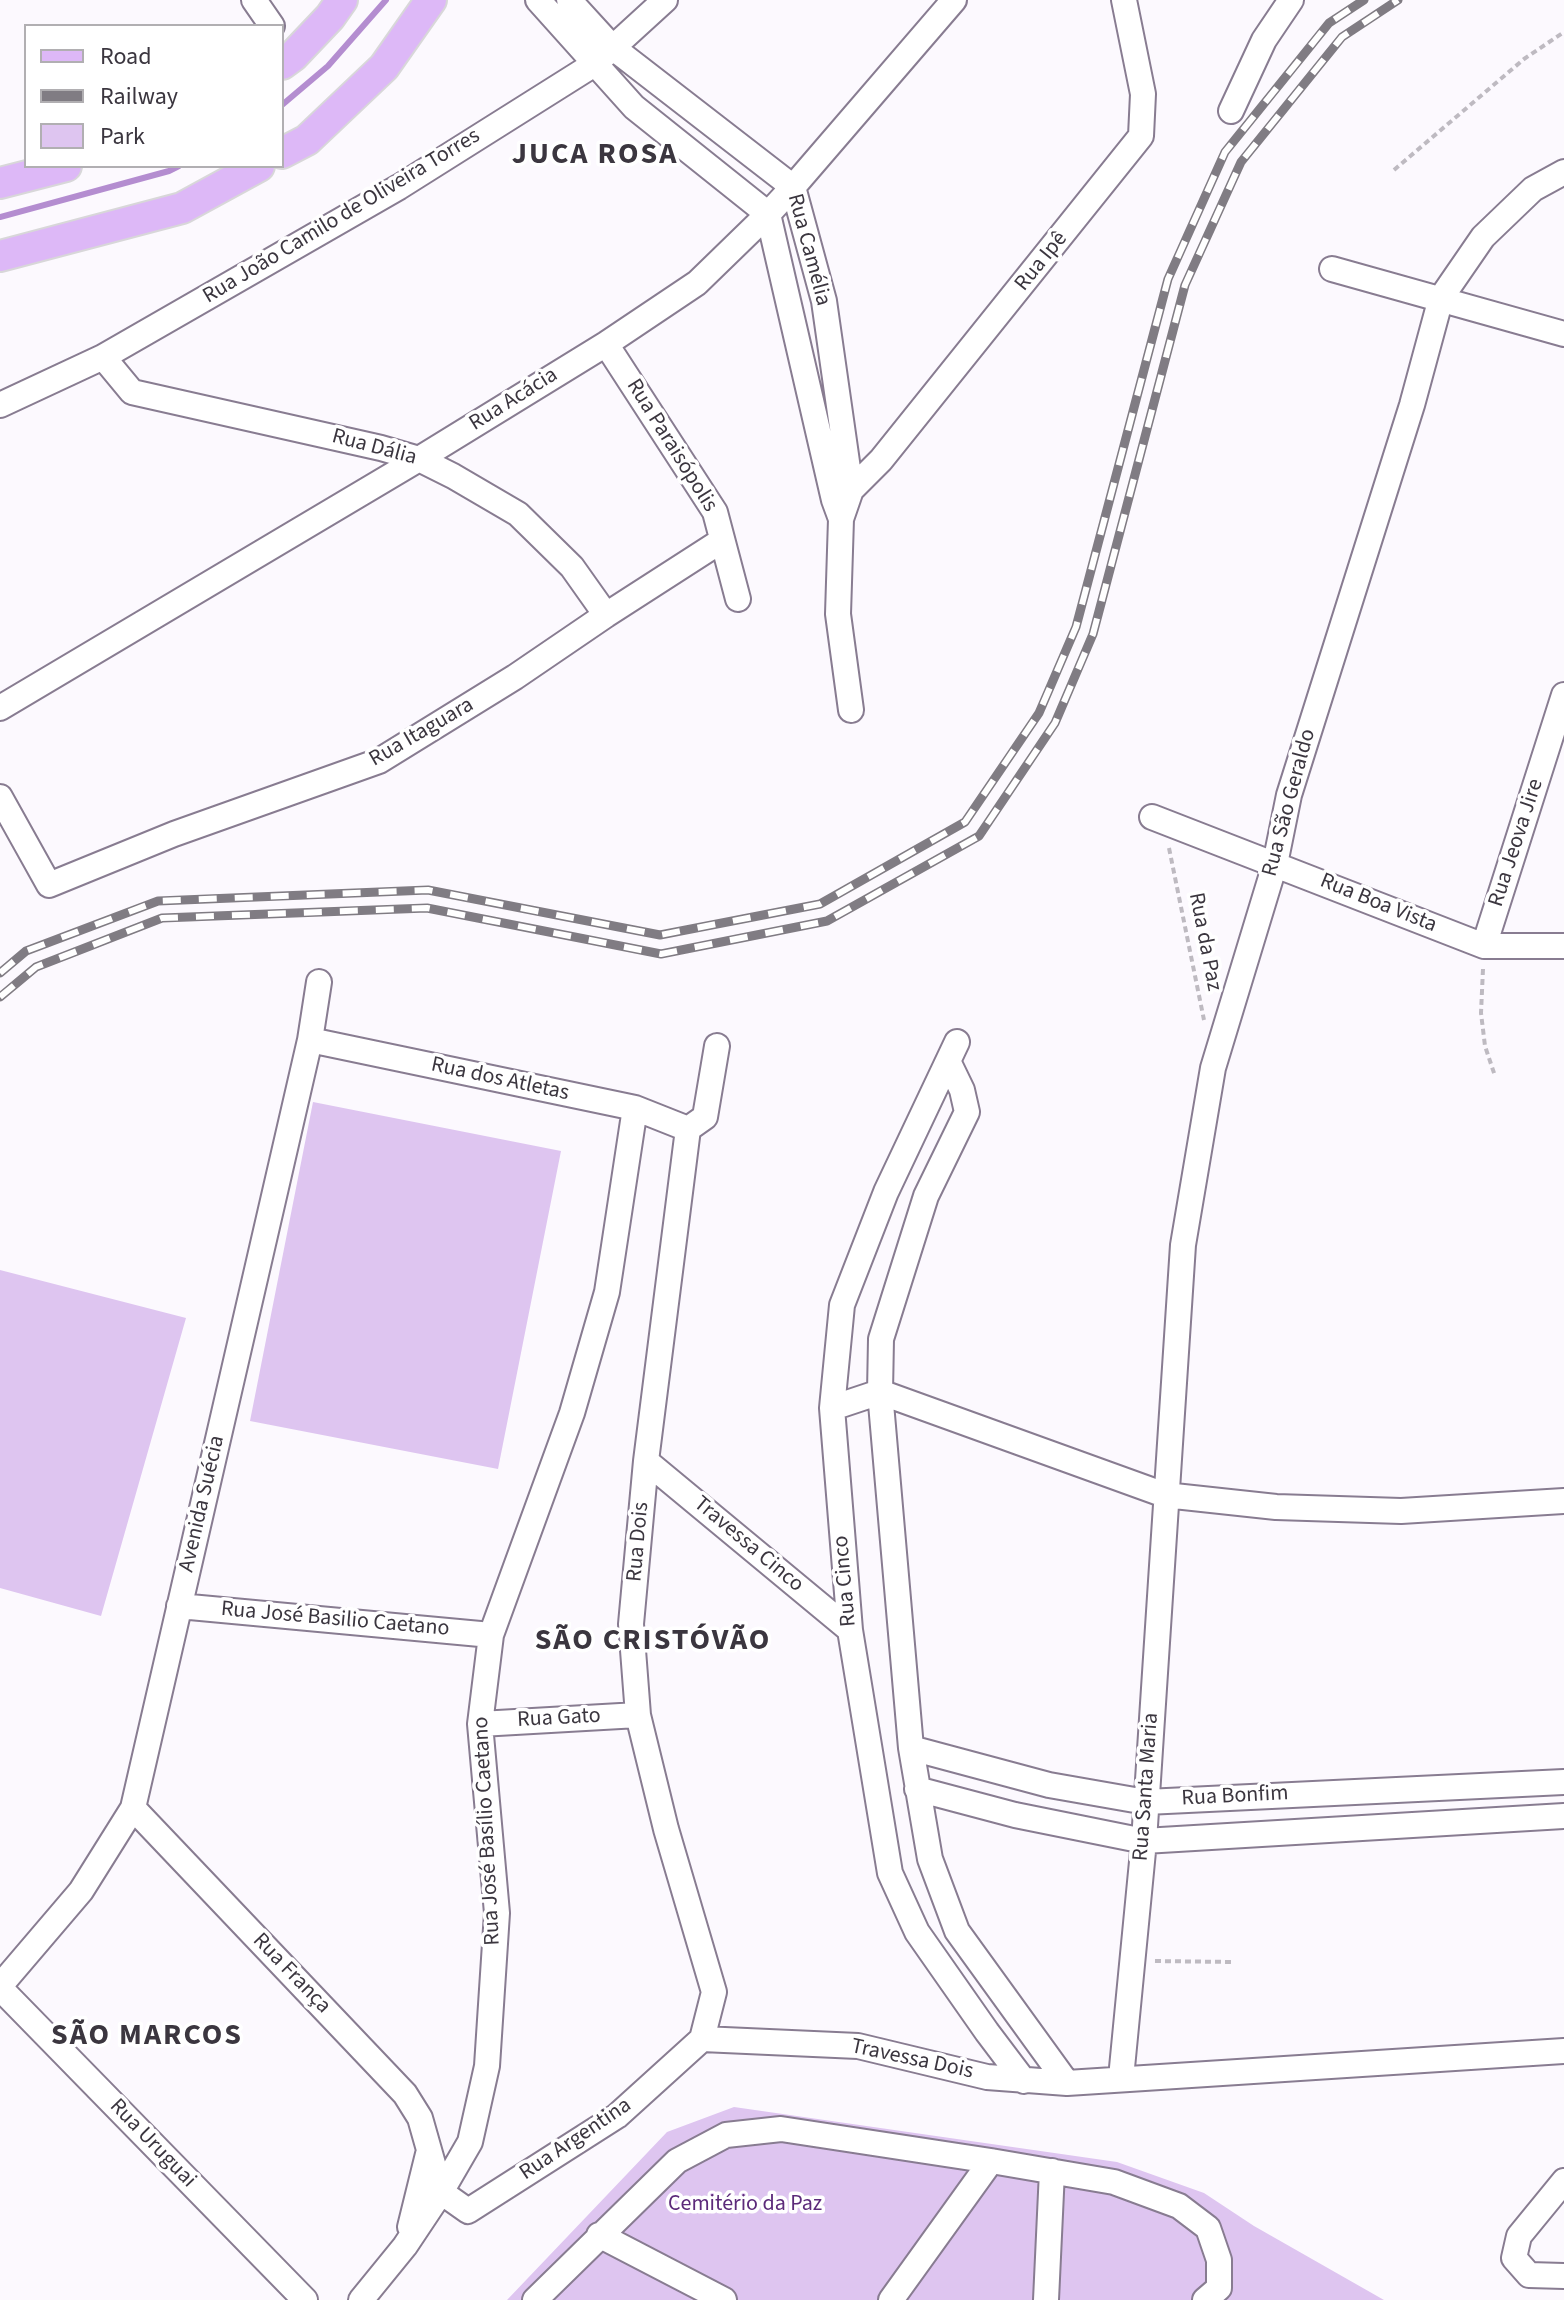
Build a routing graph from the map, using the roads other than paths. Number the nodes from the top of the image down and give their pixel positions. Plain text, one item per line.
1 (254, 0) edge
2 (342, 0) edge
3 (431, 0) edge
4 (538, 0) edge
5 (569, 0) edge
6 (665, 0) edge
7 (954, 0) edge
8 (1124, 0) edge
9 (1291, 0) edge
10 (271, 24) edge
11 (286, 53) edge
12 (604, 55) junction
13 (1231, 111) dead end
14 (284, 152) edge
15 (58, 168) edge
16 (255, 168) edge
17 (1564, 172) edge
18 (0, 183) edge
19 (793, 187) junction
20 (768, 214) junction
21 (0, 256) edge
22 (1332, 269) dead end
23 (1441, 298) junction
24 (1564, 334) edge
25 (606, 344) junction
26 (103, 357) junction
27 (0, 405) edge
28 (419, 459) junction
29 (842, 503) junction
30 (721, 541) junction
31 (738, 599) dead end
32 (606, 615) junction
33 (1564, 695) edge
34 (0, 708) edge
35 (851, 710) dead end
36 (0, 797) edge
37 (1158, 820) road end
38 (1275, 864) junction
39 (1484, 946) junction
40 (1564, 946) edge
41 (319, 982) dead end
42 (310, 1040) junction
43 (717, 1046) dead end
44 (635, 1108) junction
45 (688, 1129) junction
46 (880, 1392) junction
47 (832, 1408) junction
48 (646, 1461) junction
49 (1165, 1495) junction
50 (1564, 1501) edge
51 (179, 1606) junction
52 (850, 1630) junction
53 (491, 1635) junction
54 (638, 1715) junction
55 (480, 1724) junction
56 (911, 1748) junction
57 (1564, 1782) edge
58 (917, 1789) junction
59 (1146, 1802) junction
60 (133, 1808) junction
61 (1564, 1816) edge
62 (1144, 1841) junction
63 (0, 1987) edge
64 (702, 2039) junction
65 (1564, 2051) edge
66 (1121, 2078) junction
67 (1024, 2081) junction
68 (1067, 2083) junction
69 (429, 2152) junction
70 (991, 2161) junction
71 (1052, 2171) junction
72 (1564, 2181) edge
73 (441, 2192) junction
74 (599, 2235) junction
75 (405, 2246) junction
76 (1564, 2276) edge
77 (1214, 2296) edge
78 (305, 2300) edge
79 (361, 2300) edge
80 (535, 2300) edge
81 (724, 2300) edge
82 (891, 2300) edge
83 (1046, 2300) edge

1 - 10 street
2 - 11 main road
3 - 14 main road
4 - 12 street
5 - 12 street
6 - 12 street, Rua João Camilo de Oliveira Torres
7 - 19 street, Rua Acácia
8 - 29 street, Rua Ipê
9 - 13 street
12 - 19 street, Rua Camélia
12 - 20 street, Rua Camélia
12 - 26 street, Rua João Camilo de Oliveira Torres
15 - 18 main road
16 - 21 main road
17 - 23 street, Rua São Geraldo
19 - 20 street, Rua Acácia
19 - 29 street, Rua Camélia
20 - 25 street, Rua Acácia
20 - 29 street, Rua Camélia
22 - 23 street
23 - 24 street
23 - 38 street, Rua São Geraldo
25 - 28 street, Rua Acácia
25 - 30 street, Rua Paraisópolis
26 - 27 street, Rua João Camilo de Oliveira Torres
26 - 28 street, Rua Dália
28 - 32 street, Rua Dália
28 - 34 street, Rua Acácia
29 - 35 street
30 - 31 street, Rua Paraisópolis
30 - 32 street, Rua Itaguara
32 - 36 street, Rua Itaguara
33 - 39 street, Rua Jeova Jire
37 - 38 street, Rua Boa Vista
38 - 39 street, Rua Boa Vista
38 - 49 street, Rua São Geraldo
39 - 40 street, Rua Boa Vista
41 - 42 street, Avenida Suécia
42 - 44 street, Rua dos Atletas
42 - 51 street, Avenida Suécia
43 - 45 street, Rua Dois
44 - 45 street, Rua dos Atletas
44 - 53 street, Rua José Basílio Caetano
45 - 48 street, Rua Dois
46 - 47 street
46 - 47 street, Rua Cinco
46 - 49 street
46 - 56 street, Rua Cinco
47 - 52 street, Rua Cinco
48 - 52 street, Travessa Cinco
48 - 54 street, Rua Dois
49 - 50 street
49 - 59 street, Rua Santa Maria
51 - 53 street, Rua José Basilio Caetano
51 - 60 street, Avenida Suécia
52 - 67 street, Rua Cinco
53 - 55 street, Rua José Basílio Caetano
54 - 55 street, Rua Gato
54 - 64 street, Rua Dois
55 - 73 street, Rua José Basílio Caetano
56 - 58 street, Rua Cinco
56 - 59 street, Rua Bonfim
57 - 59 street, Rua Bonfim
58 - 62 street, Rua Bonfim
58 - 68 street, Rua Cinco
59 - 62 street, Rua Santa Maria
60 - 63 street, Avenida Suécia
60 - 69 street, Rua França
61 - 62 street, Rua Bonfim
62 - 66 street, Rua Santa Maria
63 - 78 street, Rua Uruguai
64 - 67 street, Travessa Dois
64 - 73 street, Rua Argentina
65 - 66 street, Travessa Dois
66 - 68 street, Travessa Dois
67 - 68 street, Travessa Dois
69 - 73 street, Rua França
69 - 75 street
70 - 71 street
70 - 74 street
70 - 82 street
71 - 77 street
71 - 83 street
72 - 76 street
73 - 75 street, Rua José Basílio Caetano
74 - 80 street
74 - 81 street
75 - 79 street, Rua José Basílio Caetano

